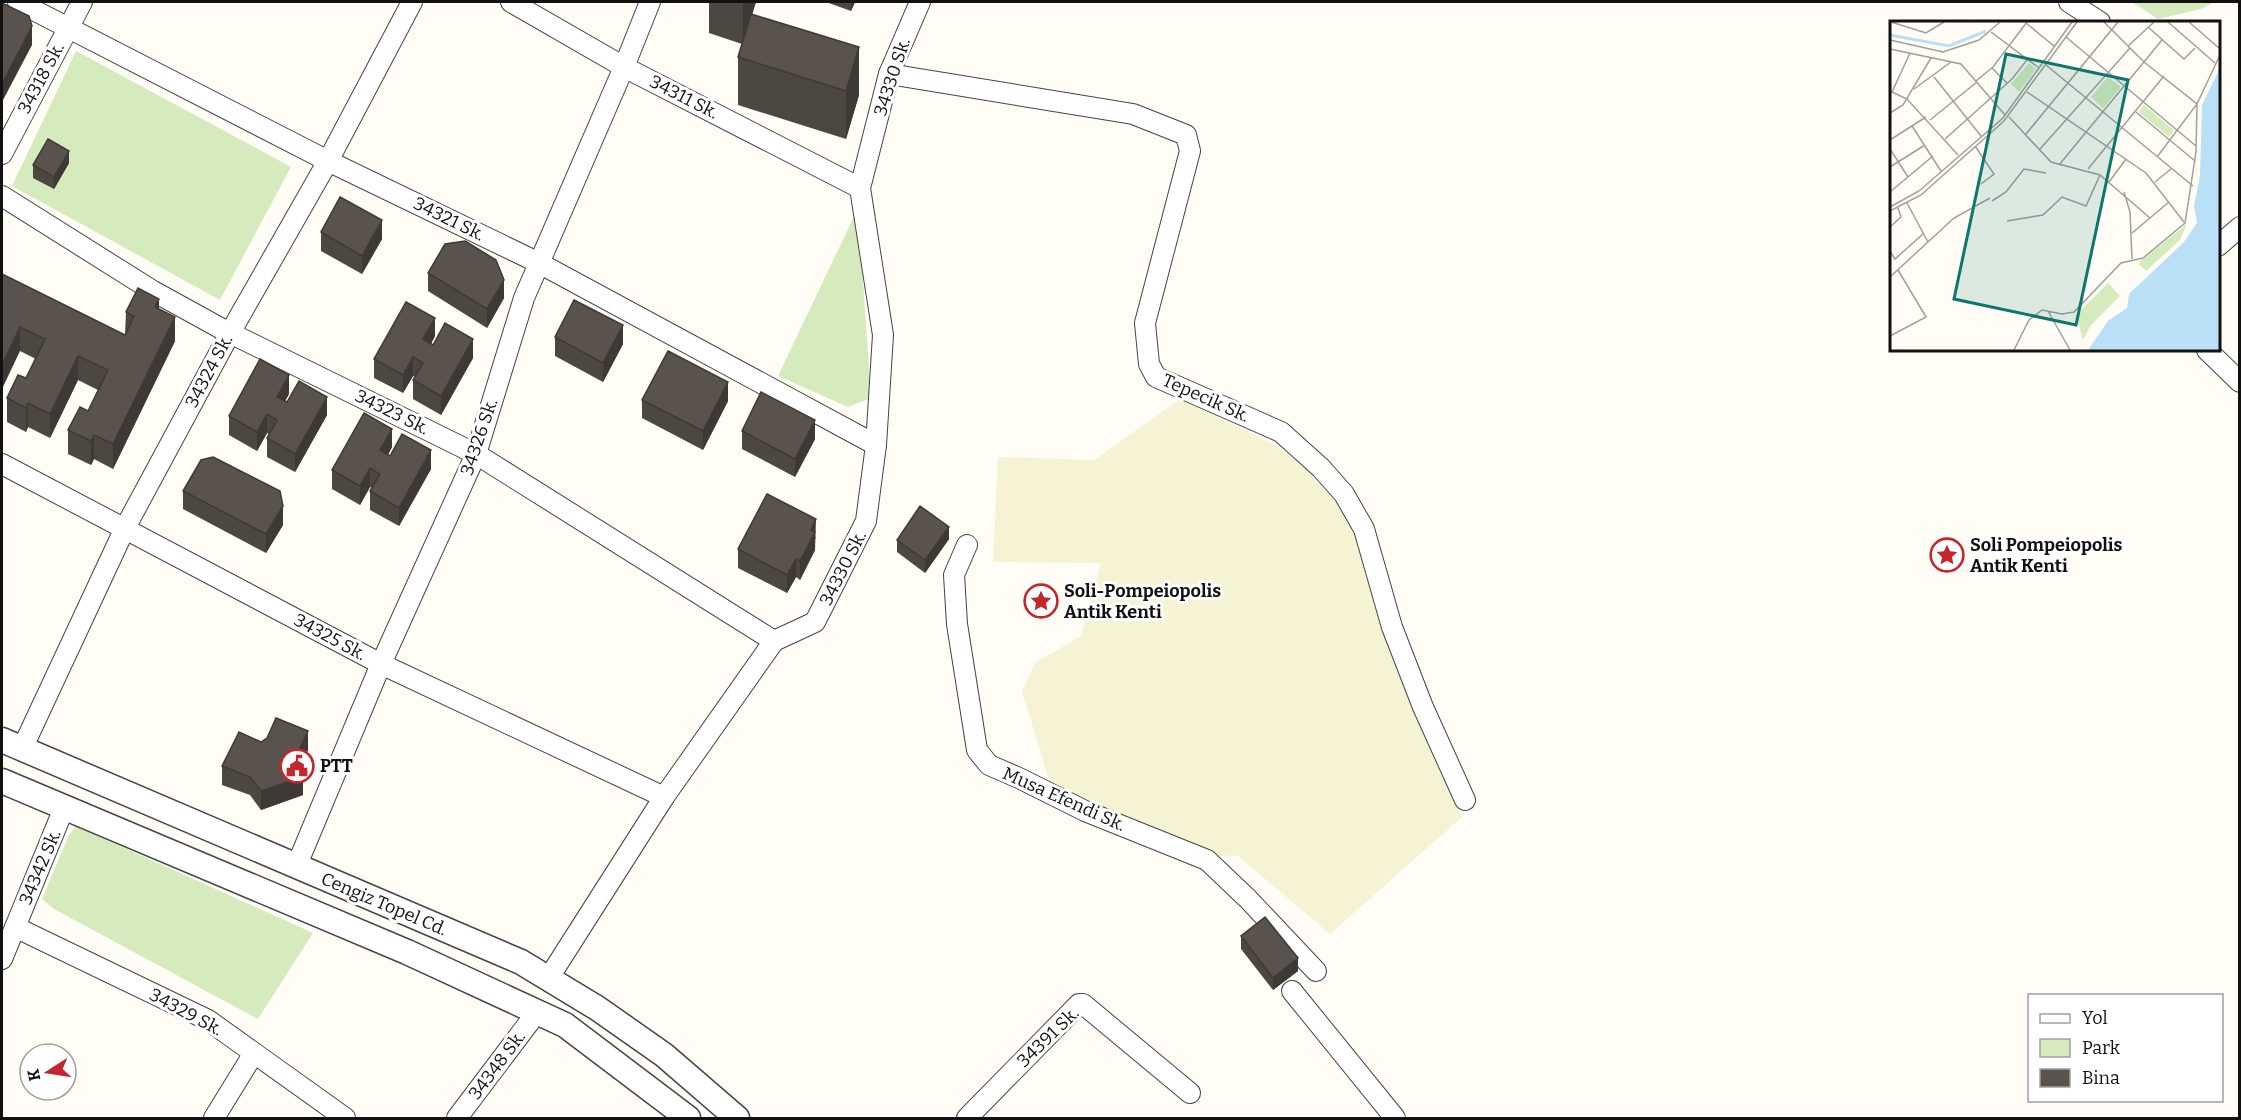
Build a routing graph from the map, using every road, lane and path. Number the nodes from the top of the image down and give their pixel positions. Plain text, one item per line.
1 (18, 2) edge
2 (81, 2) edge
3 (412, 2) edge
4 (511, 2) edge
5 (650, 2) edge
6 (920, 2) edge
7 (2069, 2) edge
8 (2098, 21) edge
9 (68, 27) junction
10 (624, 67) junction
11 (889, 74) junction
12 (2, 154) edge
13 (328, 161) junction
14 (860, 188) junction
15 (2, 196) edge
16 (2240, 227) edge
17 (2220, 244) edge
18 (539, 263) junction
19 (230, 333) junction
20 (2211, 351) edge
21 (2240, 382) edge
22 (876, 445) junction
23 (476, 454) junction
24 (2, 464) edge
25 (125, 528) junction
26 (967, 545) dead end
27 (774, 641) junction
28 (381, 664) junction
29 (12, 745) edge
30 (2, 781) edge
31 (664, 797) junction
32 (1465, 800) dead end
33 (64, 808) junction
34 (296, 867) junction
35 (15, 927) junction
36 (2, 959) edge
37 (1316, 971) dead end
38 (548, 979) junction
39 (1292, 991) dead end
40 (537, 1012) junction
41 (254, 1053) junction
42 (1190, 1093) dead end
43 (214, 1119) edge
44 (345, 1119) edge
45 (457, 1119) edge
46 (688, 1119) edge
47 (737, 1119) edge
48 (967, 1119) edge
49 (1395, 1119) edge

1 - 9 street, 34321 Sk.
2 - 9 street, 34318 Sk.
3 - 13 street, 34324 Sk.
4 - 10 street, 34311 Sk.
5 - 10 street, 34326 Sk.
6 - 11 street, 34330 Sk.
7 - 8 street
9 - 12 street, 34318 Sk.
9 - 13 street, 34321 Sk.
10 - 14 street, 34311 Sk.
10 - 18 street, 34326 Sk.
11 - 14 street, 34330 Sk.
11 - 32 street, Tepecik Sk.
13 - 18 street, 34321 Sk.
13 - 19 street, 34324 Sk.
14 - 22 street, 34330 Sk.
15 - 19 street, 34323 Sk.
16 - 17 street
18 - 22 street, 34321 Sk.
18 - 23 street, 34326 Sk.
19 - 23 street, 34323 Sk.
19 - 25 street, 34324 Sk.
20 - 21 street
22 - 27 street, 34330 Sk.
23 - 27 street, 34323 Sk.
23 - 28 street, 34326 Sk.
24 - 25 street, 34325 Sk.
25 - 28 street, 34325 Sk.
25 - 29 street, 34324 Sk.
26 - 37 street, Musa Efendi Sk.
27 - 31 street, 34330 Sk.
28 - 31 street, 34325 Sk.
28 - 34 street, 34326 Sk.
29 - 34 street, Cengiz Topel Cd.
30 - 33 street, Cengiz Topel Cd.
31 - 38 street, 34330 Sk.
33 - 35 street, 34342 Sk.
33 - 40 street, Cengiz Topel Cd.
34 - 38 street, Cengiz Topel Cd.
35 - 36 street, 34342 Sk.
35 - 41 street, 34329 Sk.
38 - 47 street, Cengiz Topel Cd.
39 - 49 street
40 - 45 street, 34348 Sk.
40 - 46 street, Cengiz Topel Cd.
41 - 43 street
41 - 44 street, 34329 Sk.
42 - 48 street, 34391 Sk.

